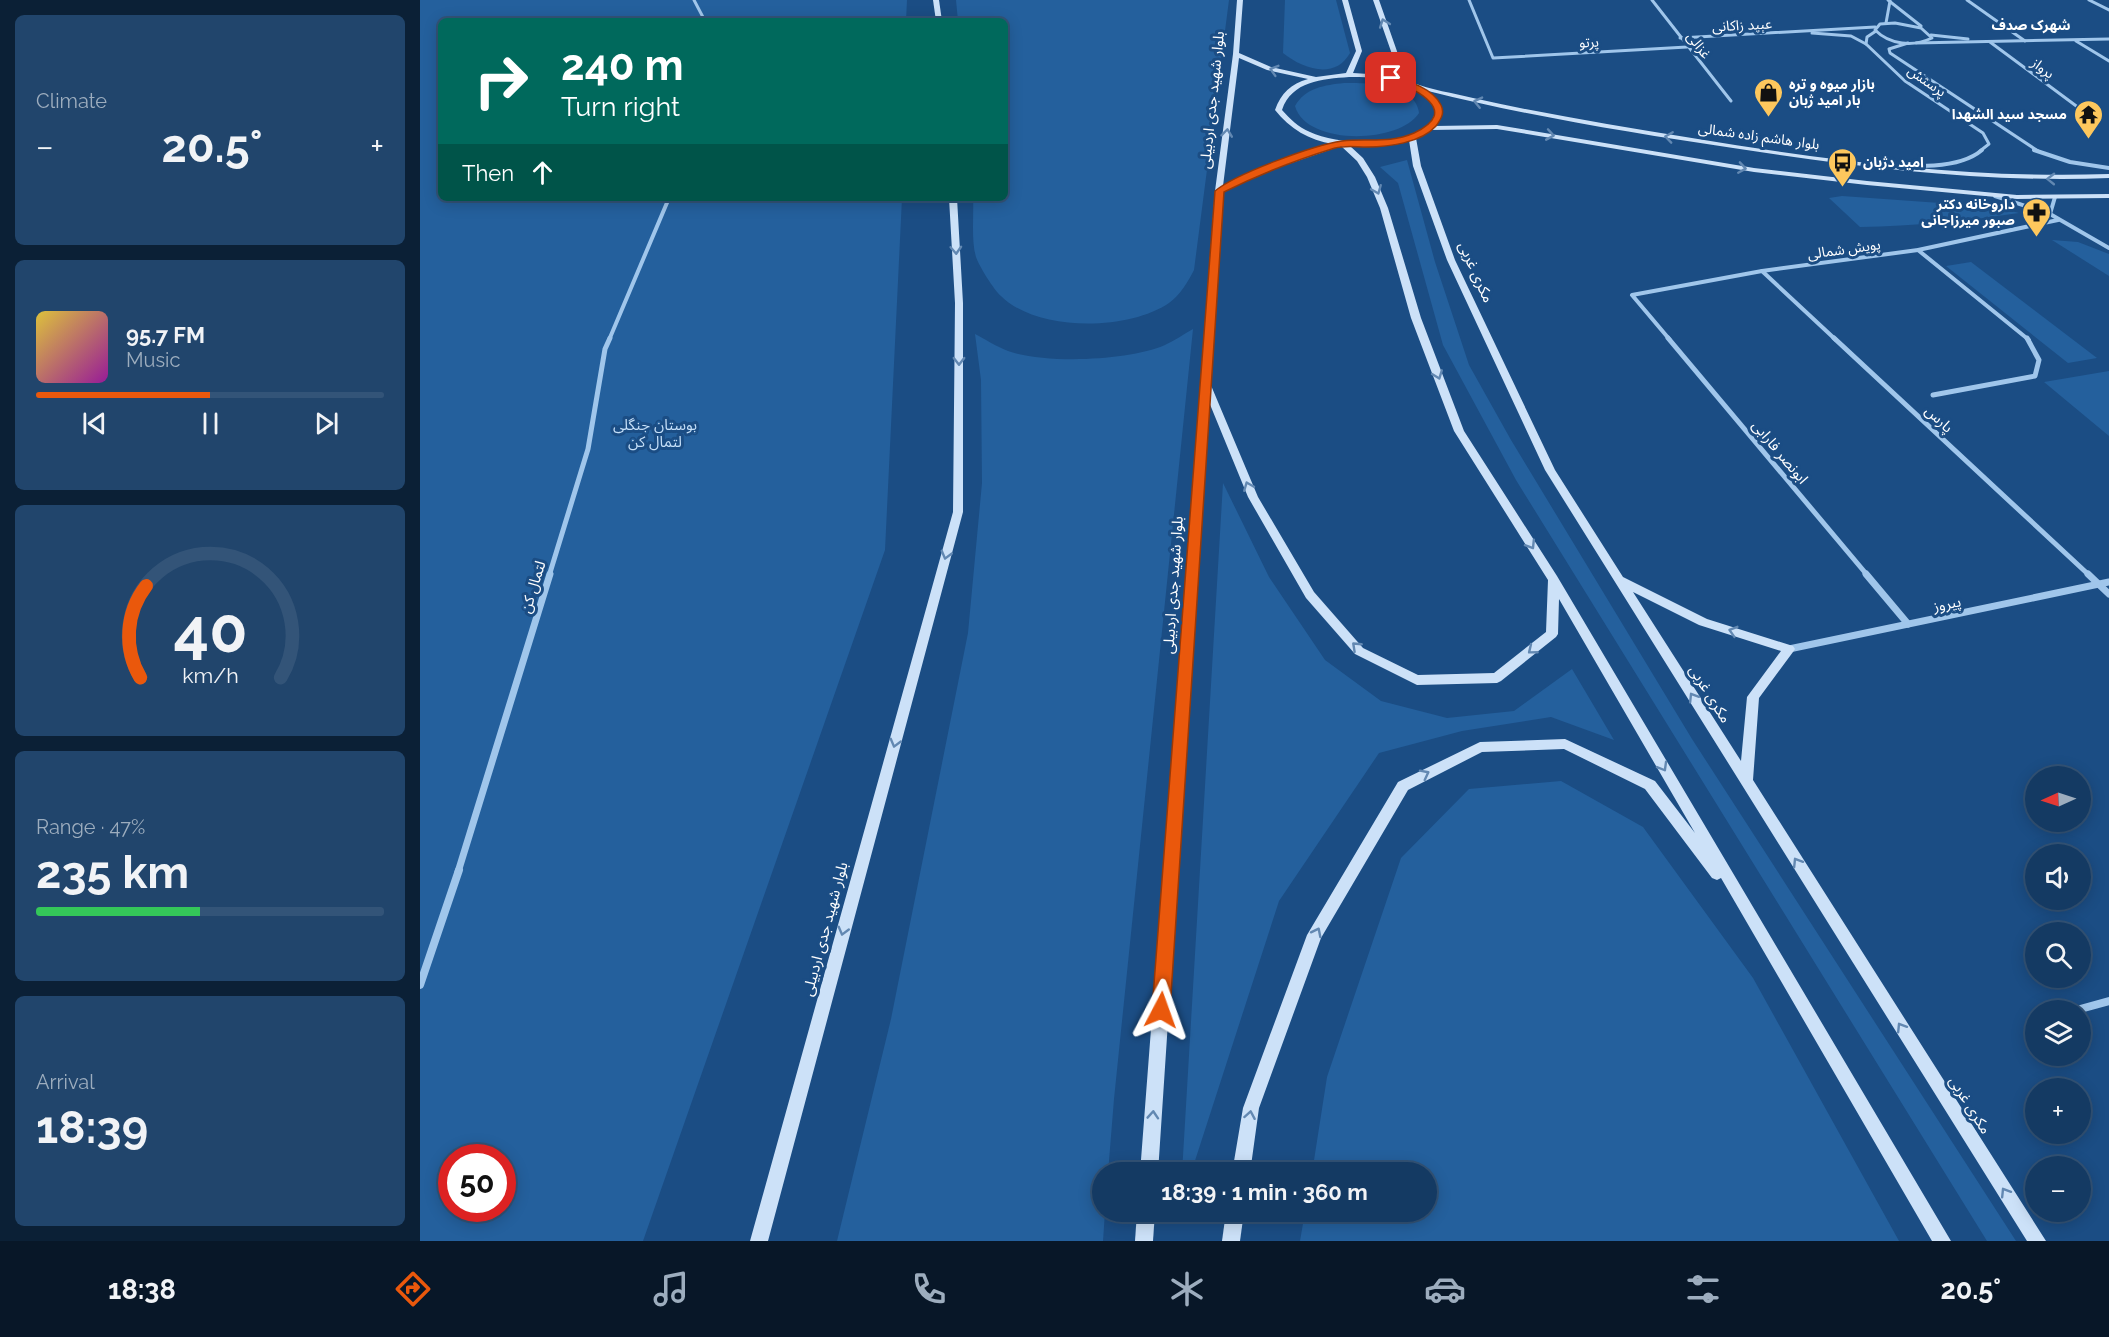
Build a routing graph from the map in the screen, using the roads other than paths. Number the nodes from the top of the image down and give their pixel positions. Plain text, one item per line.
1 (694, 0) edge
2 (936, 0) edge
3 (1240, 0) edge
4 (1345, 0) edge
5 (1376, 0) edge
6 (1469, 0) edge
7 (1652, 0) edge
8 (1967, 0) edge
9 (2089, 0) edge
10 (1889, 1) edge
11 (2109, 10) edge
12 (703, 18) edge
13 (939, 18) edge
14 (1886, 23) junction
15 (1875, 29) junction
16 (1805, 32) junction
17 (1930, 33) junction
18 (1680, 38) junction
19 (2109, 39) edge
20 (2075, 40) junction
21 (1991, 42) junction
22 (2026, 42) junction
23 (1908, 43) junction
24 (1916, 43) junction
25 (1866, 44) junction
26 (1687, 47) junction
27 (1236, 54) junction
28 (2109, 61) edge
29 (1349, 75) junction
30 (1314, 78) junction
31 (1409, 84) junction
32 (1731, 102) dead end
33 (2083, 111) dead end
34 (1429, 128) junction
35 (1412, 136) junction
36 (1342, 143) junction
37 (1851, 163) junction
38 (2109, 168) edge
39 (2109, 176) edge
40 (1219, 191) junction
41 (1991, 195) junction
42 (2109, 195) edge
43 (2055, 196) junction
44 (668, 201) edge
45 (953, 201) edge
46 (2050, 214) junction
47 (2058, 220) junction
48 (2109, 248) edge
49 (1918, 250) junction
50 (1762, 272) junction
51 (1632, 295) joint
52 (1206, 382) junction
53 (1933, 395) dead end
54 (1553, 579) junction
55 (1619, 579) junction
56 (2109, 582) edge
57 (2099, 585) junction
58 (2109, 594) edge
59 (1908, 624) junction
60 (1789, 649) junction
61 (1746, 782) junction
62 (1750, 916) junction
63 (420, 985) edge
64 (2109, 1001) edge
65 (2091, 1006) edge
66 (1150, 1162) edge
67 (1243, 1162) edge
68 (1145, 1222) edge
69 (1234, 1222) edge
70 (759, 1241) edge
71 (1144, 1241) edge
72 (1231, 1241) edge
73 (1942, 1241) edge
74 (2037, 1241) edge

1 - 12 street
2 - 13 street
3 - 27 street, بلوار شهید جدی اردبیلی
4 - 29 street
31 -> 5 street
6 - 26 street, پرتو
7 - 18 street, غزالی
8 - 22 street
9 - 11 street
10 - 14 street
10 - 17 street
14 - 15 street
14 - 17 street
15 - 16 street
15 - 23 street
15 - 25 street
16 - 18 street, عبید زاکانی
16 - 25 street
17 - 21 street
17 - 24 street
18 - 26 street, غزالی
19 - 20 street
20 - 22 street
20 - 28 street
21 - 22 street
21 - 24 street
21 - 33 street, پرواز
23 - 24 street
23 - 38 street, پرستش
25 - 37 street, پرستش
26 - 32 street, غزالی
30 -> 27 street
40 -> 27 street, بلوار شهید جدی اردبیلی
29 - 30 street, بلوار هاشم زاده شمالی
29 - 31 street, بلوار هاشم زاده شمالی
30 - 36 street
31 - 34 street
37 -> 31 street, بلوار هاشم زاده شمالی
34 - 35 street
34 -> 41 street
35 - 36 street
35 - 55 street, مکری غربی
36 - 40 street
36 -> 54 street
39 -> 37 street, بلوار هاشم زاده شمالی
40 - 52 street, بلوار شهید جدی اردبیلی
41 - 43 street
41 - 46 street
42 - 43 street
43 - 46 street
44 - 63 street, لتمال کن
45 -> 70 street, بلوار شهید جدی اردبیلی
46 - 47 street
47 - 48 street
47 - 49 street, پویش شمالی
49 - 50 street, پویش شمالی
49 - 53 street
50 - 51 street, پویش شمالی
50 - 57 street, پارس
51 - 59 street, ابونصر فارابی
54 -> 52 street
66 -> 52 street, بلوار شهید جدی اردبیلی
54 -> 62 street
60 -> 55 street
61 -> 55 street, مکری غربی
56 - 57 street, پیروز
57 - 58 street, پارس
57 - 59 street, پیروز
59 - 60 street, پیروز
60 - 61 street
74 -> 61 street, مکری غربی
67 -> 62 street
62 - 73 street
64 - 65 street
68 - 71 street
69 - 72 street

